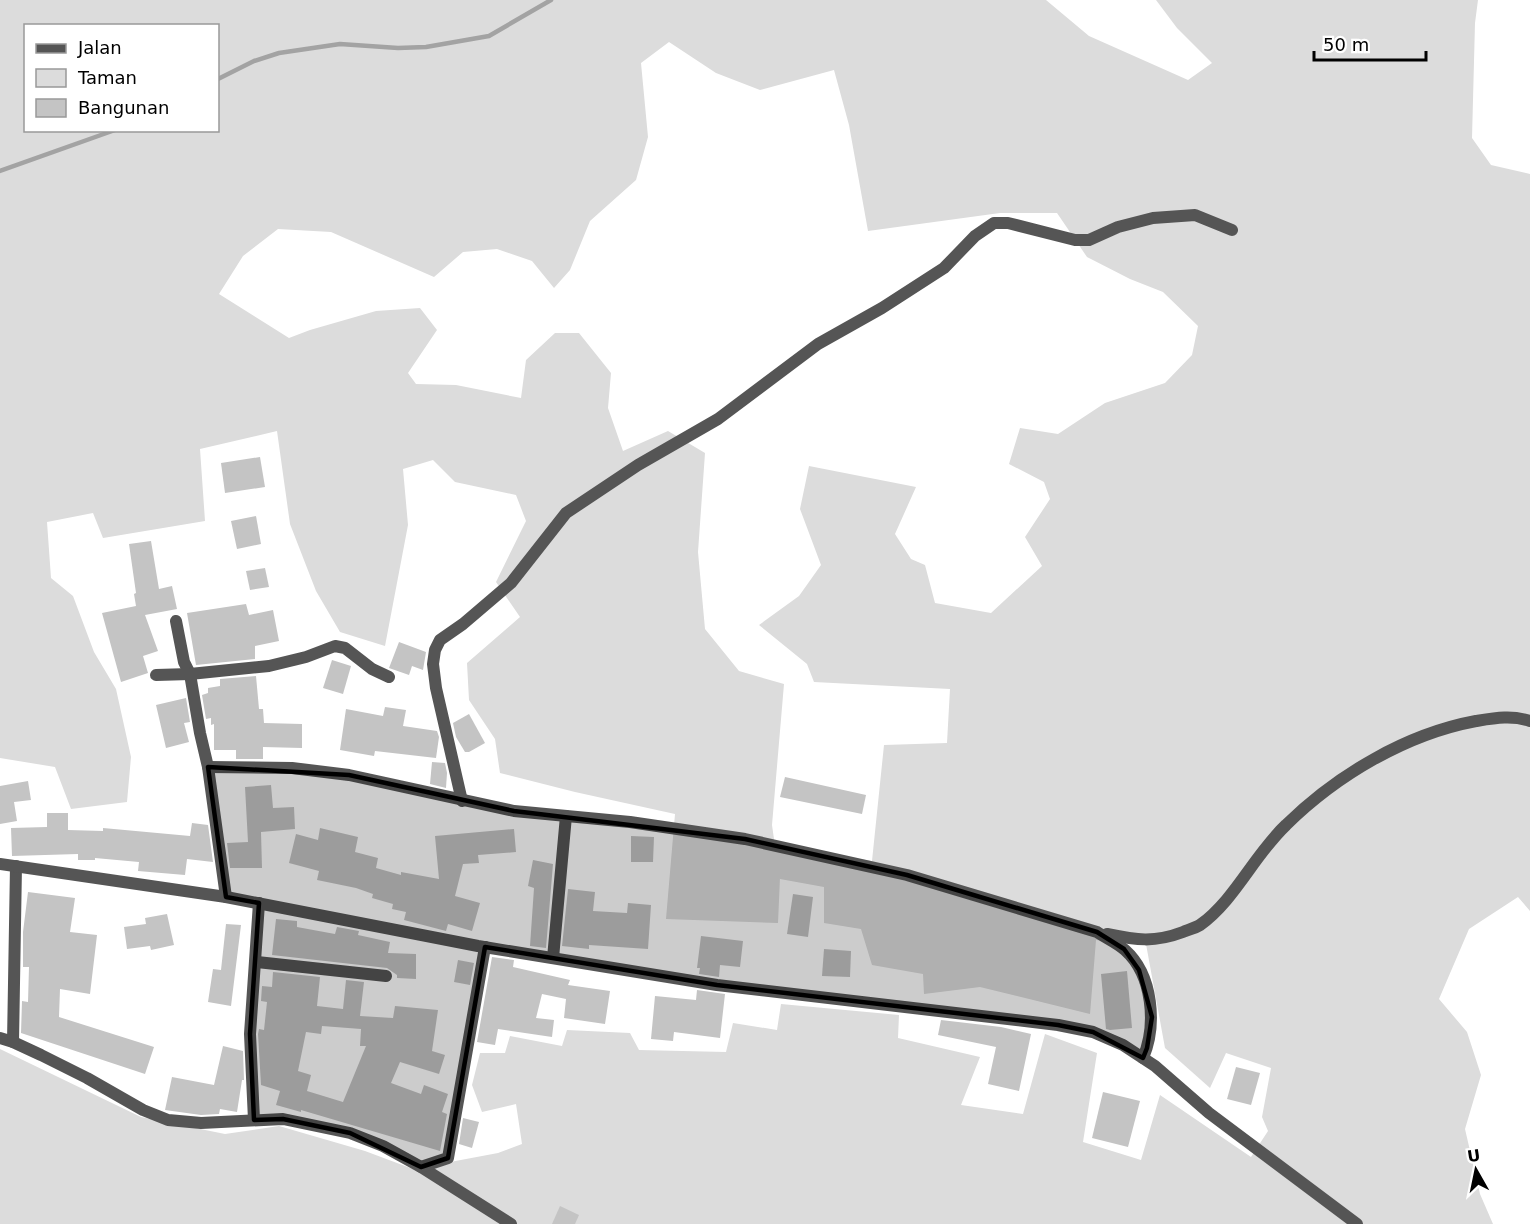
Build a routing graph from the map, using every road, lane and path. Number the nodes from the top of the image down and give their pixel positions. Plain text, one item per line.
1 (1232, 230) dead end
2 (176, 621) dead end
3 (190, 674) junction
4 (156, 675) dead end
5 (389, 677) dead end
6 (1530, 721) edge
7 (208, 767) junction
8 (462, 801) junction
9 (566, 816) junction
10 (0, 864) edge
11 (16, 866) junction
12 (226, 897) junction
13 (260, 903) junction
14 (1097, 932) junction
15 (485, 947) junction
16 (554, 958) junction
17 (256, 962) junction
18 (386, 976) dead end
19 (0, 1038) edge
20 (13, 1042) junction
21 (1143, 1059) junction
22 (254, 1120) junction
23 (421, 1167) junction
24 (511, 1224) edge
25 (1356, 1224) edge

1 - 8 street
2 - 3 street
3 - 4 street
3 - 5 street
3 - 7 street
6 - 14 street
7 - 8 street
7 - 12 street
8 - 9 street
9 - 14 street
9 - 16 street
10 - 11 street
11 - 12 street
11 - 20 street
12 - 13 street
13 - 15 street
13 - 17 street
14 - 21 street
15 - 16 street
15 - 23 street
16 - 21 street
17 - 18 street
17 - 22 street
19 - 20 street
20 - 22 street
21 - 25 street
22 - 23 street
23 - 24 street

